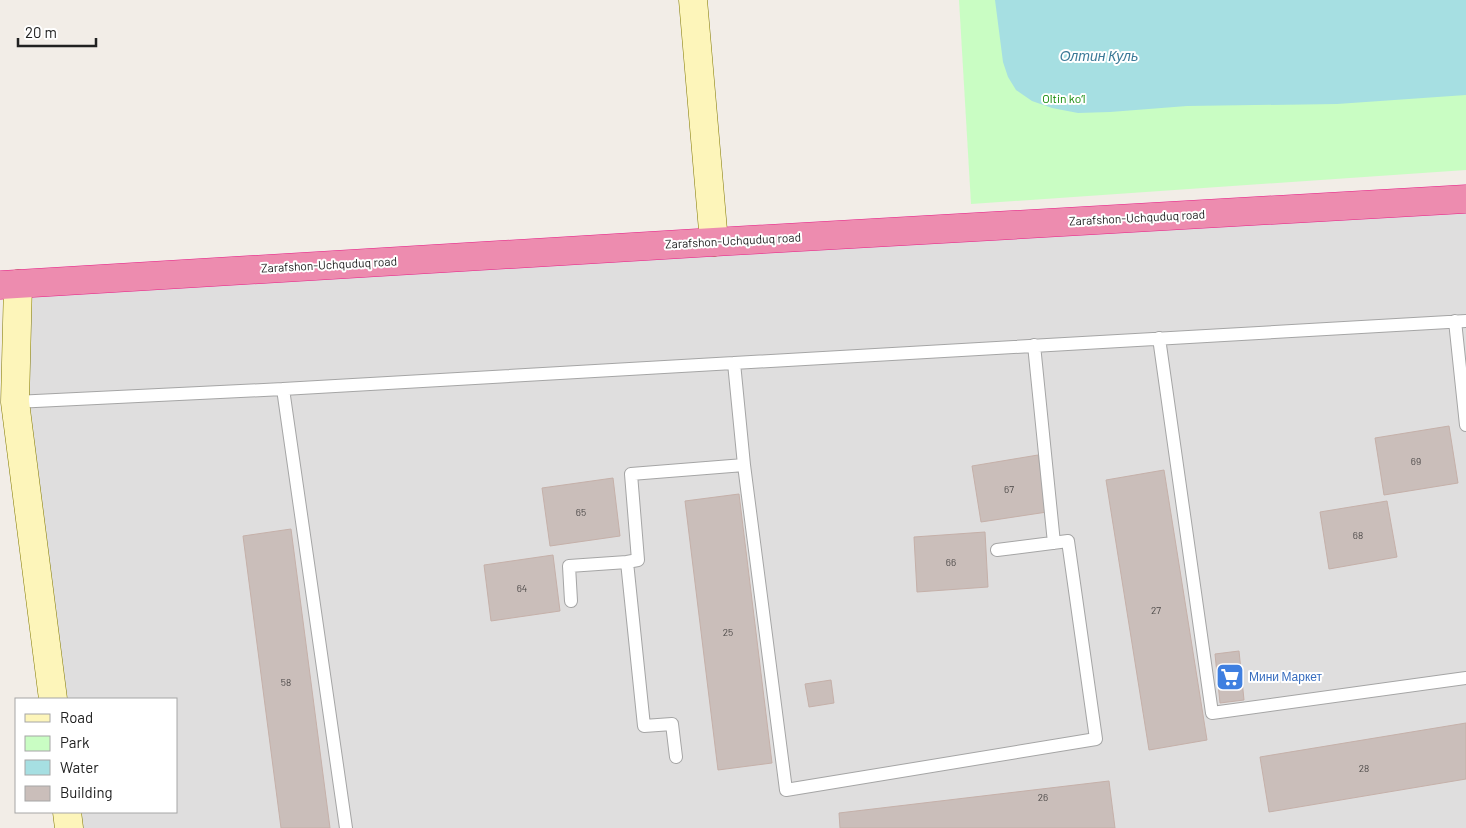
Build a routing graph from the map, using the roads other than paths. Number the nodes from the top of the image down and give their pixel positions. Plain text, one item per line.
1 (693, 0) edge
2 (1466, 199) edge
3 (714, 242) junction
4 (9, 285) edge
5 (1460, 321) edge
6 (1159, 338) junction
7 (1034, 345) junction
8 (734, 363) junction
9 (283, 389) junction
10 (15, 402) junction
11 (1466, 425) edge
12 (744, 465) junction
13 (1054, 543) junction
14 (997, 550) dead end
15 (627, 562) junction
16 (571, 601) dead end
17 (1466, 678) edge
18 (53, 698) edge
19 (676, 757) dead end
20 (67, 813) edge
21 (69, 828) edge
22 (346, 828) edge

1 - 3 street
2 - 3 highway, Zarafshon-Uchquduq road
3 - 4 highway, Zarafshon-Uchquduq road
4 - 10 street
5 - 6 lane
5 - 11 lane
6 - 7 lane
6 - 17 lane
7 - 8 lane
7 - 13 lane
8 - 9 lane
8 - 12 lane
9 - 10 lane
9 - 22 lane
10 - 18 street
12 - 13 lane
12 - 15 lane
13 - 14 lane
15 - 16 lane
15 - 19 lane
20 - 21 street

